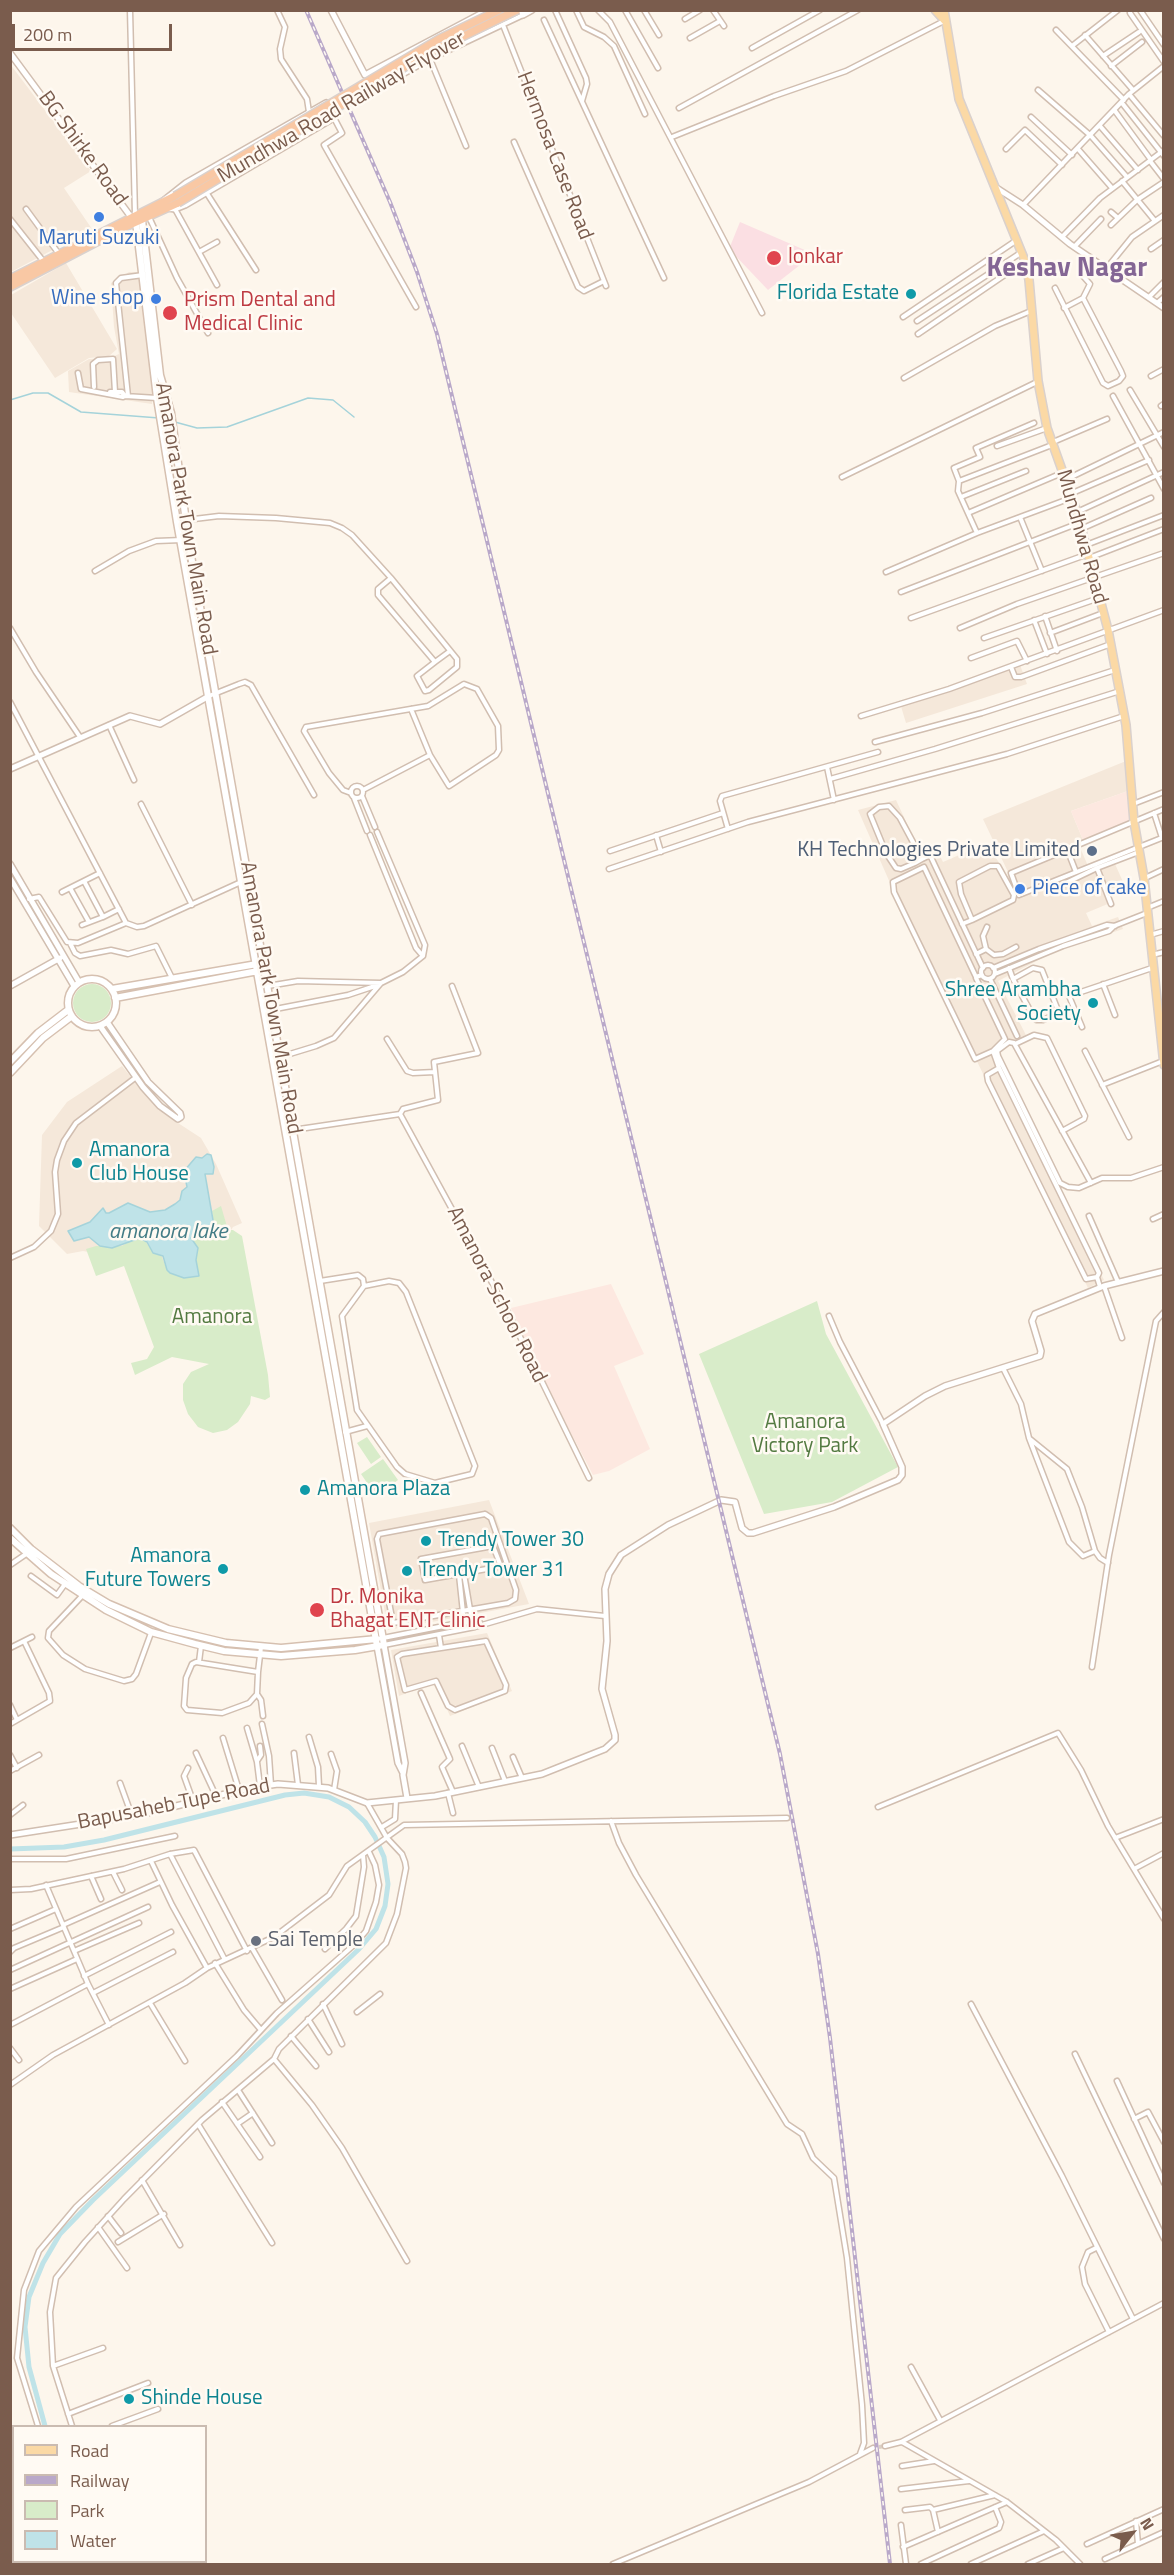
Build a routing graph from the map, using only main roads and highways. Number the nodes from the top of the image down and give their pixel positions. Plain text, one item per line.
1 (499, 10) edge
2 (935, 10) edge
3 (944, 10) edge
4 (521, 12) edge
5 (945, 21) junction
6 (176, 203) junction
7 (164, 205) junction
8 (139, 218) junction
9 (10, 279) edge
10 (10, 287) edge
11 (257, 967) junction
12 (112, 989) junction
13 (116, 998) junction
14 (269, 1010) junction
15 (70, 1013) junction
16 (1162, 1030) edge
17 (1162, 1043) edge
18 (10, 1062) edge
19 (1163, 1063) edge
20 (10, 1073) edge
21 (290, 1131) junction
22 (343, 1432) junction
23 (10, 1528) edge
24 (10, 1538) edge
25 (29, 1552) junction
26 (53, 1571) junction
27 (260, 1651) junction

1 - 6 highway, Mundhwa Road Railway Flyover, bridge
2 - 5 main road
3 - 5 main road, Mundhwa Road
4 - 6 highway, Mundhwa Road Railway Flyover, bridge
5 - 16 main road, Mundhwa Road
6 - 7 highway, Mundhwa Road Railway Flyover
7 - 8 highway
7 - 8 highway
8 - 9 highway
8 - 10 highway
8 - 11 main road, Amanora Park Town Main Road
8 - 14 main road, Amanora Park Town Main Road
11 - 12 main road
11 - 13 main road
11 - 14 main road, Amanora Park Town Main Road
12 - 13 main road
12 - 15 main road
13 - 15 main road
14 - 21 main road, Amanora Park Town Main Road
14 - 21 main road, Amanora Park Town Main Road
15 - 18 main road
15 - 20 main road
16 - 17 main road, Mundhwa Road
17 - 19 main road, Mundhwa Road
21 - 22 main road, Amanora Park Town Main Road
21 - 22 main road, Amanora Park Town Main Road
22 - 27 main road, Amanora Park Town Main Road
23 - 25 main road
24 - 25 main road
25 - 26 main road
26 - 27 main road
26 - 27 main road

